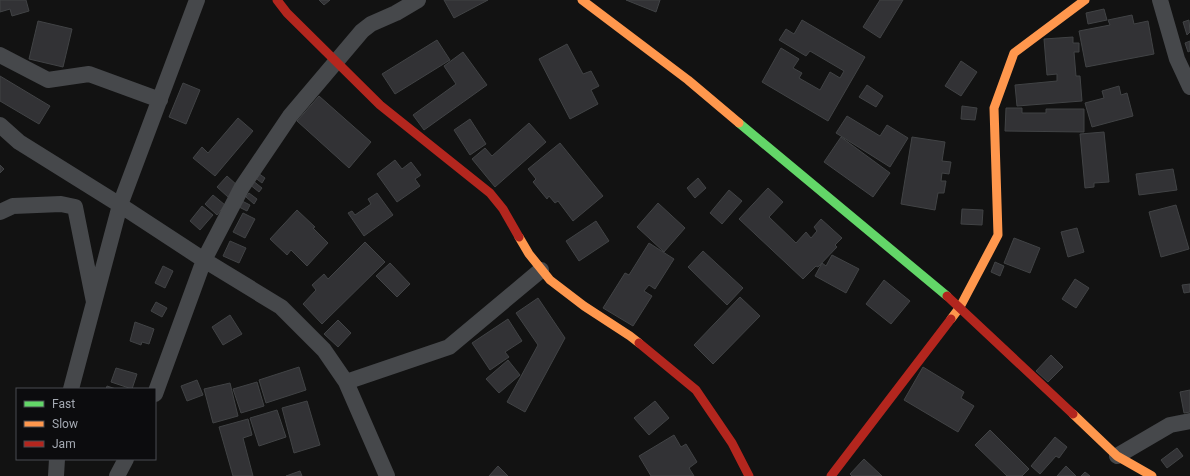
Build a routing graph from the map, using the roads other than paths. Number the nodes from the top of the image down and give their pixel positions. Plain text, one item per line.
1 (197, 0) edge
2 (277, 0) edge
3 (418, 0) edge
4 (582, 0) edge
5 (1085, 0) edge
6 (1160, 0) edge
7 (0, 55) edge
8 (336, 62) junction
9 (1190, 88) edge
10 (160, 100) junction
11 (0, 125) edge
12 (120, 205) junction
13 (0, 212) edge
14 (204, 260) junction
15 (541, 270) junction
16 (94, 306) junction
17 (960, 307) junction
18 (346, 382) junction
19 (71, 388) edge
20 (156, 391) edge
21 (1190, 421) edge
22 (1117, 456) junction
23 (57, 460) edge
24 (125, 460) edge
25 (56, 476) edge
26 (117, 476) edge
27 (387, 476) edge
28 (749, 476) edge
29 (831, 476) edge
30 (1152, 476) edge

1 - 10 street
2 - 8 street
3 - 8 street
4 - 17 street
5 - 17 street
6 - 9 street
7 - 10 street
8 - 14 street
8 - 15 street
10 - 12 street
11 - 12 street
12 - 14 street
12 - 16 street
13 - 16 street
14 - 18 street
14 - 20 street
15 - 18 street
15 - 28 street
16 - 19 street
17 - 22 street
17 - 29 street
18 - 27 street
21 - 22 street
22 - 30 street
23 - 25 street
24 - 26 street

